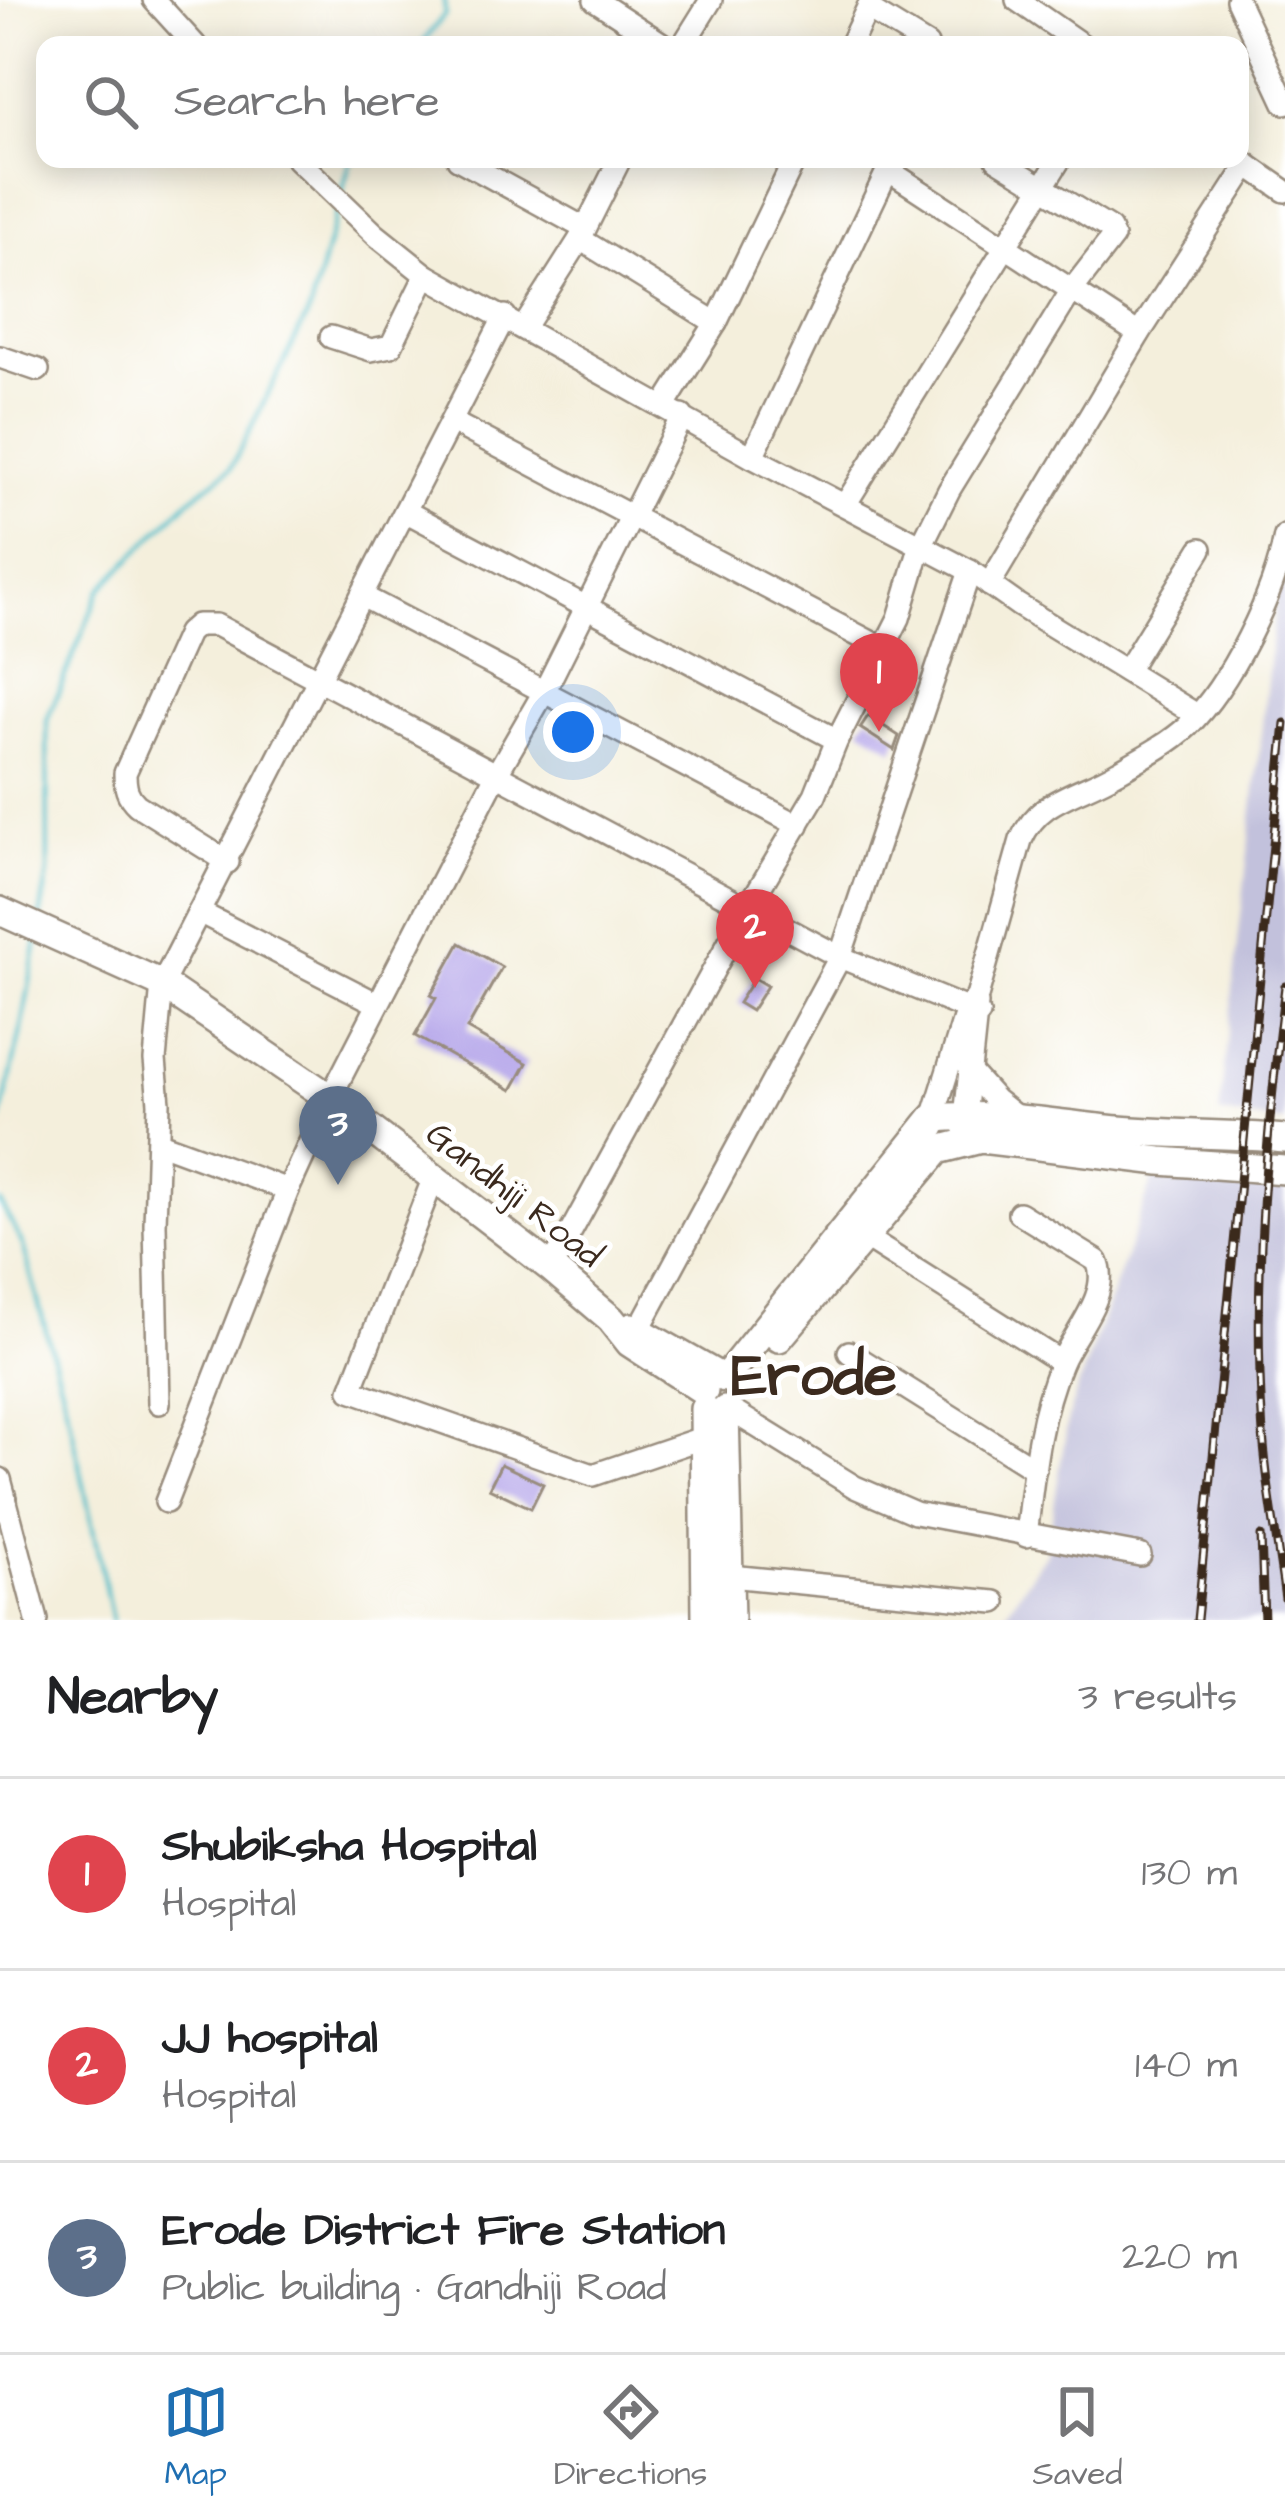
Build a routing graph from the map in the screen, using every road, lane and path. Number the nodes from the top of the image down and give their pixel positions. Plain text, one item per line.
1 (154, 0) edge
2 (595, 0) edge
3 (711, 0) edge
4 (1017, 0) edge
5 (1237, 0) edge
6 (870, 4) edge
7 (186, 36) edge
8 (650, 36) edge
9 (689, 36) edge
10 (854, 36) edge
11 (914, 36) edge
12 (1069, 36) edge
13 (1285, 103) edge
14 (1249, 166) edge
15 (306, 168) edge
16 (473, 168) edge
17 (612, 168) edge
18 (791, 168) edge
19 (890, 168) edge
20 (895, 168) edge
21 (1011, 168) edge
22 (1054, 168) edge
23 (1239, 168) edge
24 (1041, 188) junction
25 (1285, 191) edge
26 (582, 234) junction
27 (1003, 248) junction
28 (426, 275) junction
29 (1072, 290) junction
30 (515, 322) junction
31 (716, 323) junction
32 (1139, 334) junction
33 (332, 337) dead end
34 (0, 357) edge
35 (38, 370) dead end
36 (673, 411) junction
37 (452, 422) junction
38 (752, 458) junction
39 (845, 505) junction
40 (405, 511) junction
41 (631, 514) junction
42 (1285, 536) edge
43 (920, 548) junction
44 (1201, 549) dead end
45 (980, 578) junction
46 (364, 597) junction
47 (584, 606) junction
48 (882, 648) junction
49 (1126, 671) junction
50 (318, 681) junction
51 (544, 692) junction
52 (1197, 715) junction
53 (837, 740) junction
54 (496, 775) junction
55 (798, 825) junction
56 (228, 862) junction
57 (747, 909) junction
58 (0, 911) edge
59 (200, 911) junction
60 (840, 957) junction
61 (155, 980) junction
62 (378, 1004) junction
63 (974, 1007) junction
64 (969, 1071) junction
65 (330, 1098) junction
66 (934, 1118) junction
67 (1019, 1119) junction
68 (956, 1136) junction
69 (1285, 1138) edge
70 (160, 1142) junction
71 (1285, 1170) edge
72 (434, 1177) junction
73 (289, 1190) junction
74 (1018, 1213) dead end
75 (863, 1237) junction
76 (551, 1268) junction
77 (611, 1318) junction
78 (639, 1329) junction
79 (849, 1352) dead end
80 (1061, 1362) junction
81 (720, 1395) junction
82 (159, 1403) dead end
83 (702, 1438) junction
84 (1035, 1468) junction
85 (0, 1479) edge
86 (166, 1502) dead end
87 (1026, 1536) junction
88 (1140, 1555) dead end
89 (730, 1576) junction
90 (994, 1602) dead end
91 (37, 1620) edge
92 (706, 1620) edge
93 (730, 1620) edge

1 - 7 street
2 - 8 street
3 - 9 street
4 - 12 street
5 - 13 street
6 - 10 street
6 - 11 street
14 - 25 street
15 - 28 street
16 - 26 street
17 - 26 street
18 - 31 street
19 - 38 street
20 - 27 street
21 - 24 street
22 - 24 street
23 - 32 street
24 - 27 street
24 - 29 street
26 - 30 street
26 - 31 street
27 - 29 street
27 - 39 street
28 - 30 street
28 - 33 street
29 - 32 street
29 - 43 street
30 - 36 street
30 - 37 street
31 - 36 street
32 - 45 street
34 - 35 street
36 - 38 street
36 - 41 street
37 - 40 street
37 - 41 street
38 - 39 street
39 - 43 street
40 - 46 street
40 - 47 street
41 - 47 street
41 - 48 street
42 - 52 street
43 - 45 street
43 - 48 street
44 - 49 street
45 - 49 street
45 - 60 street
46 - 50 street
46 - 51 street
47 - 51 street
47 - 53 street
48 - 53 street
49 - 52 street
50 - 54 street
50 - 56 street
50 - 56 street
51 - 54 street
51 - 55 street
52 - 63 street
53 - 55 street
54 - 57 street
54 - 62 street
55 - 57 street
56 - 59 street
57 - 60 street
57 - 76 street
58 - 61 main road, Gandhiji Road
59 - 61 street
59 - 62 street
60 - 63 street
60 - 78 street
61 - 65 main road, Gandhiji Road
61 - 70 street
62 - 65 street
63 - 64 street
63 - 66 street
64 - 67 street
64 - 68 street
65 - 72 main road, Gandhiji Road
65 - 73 street
66 - 68 main road
66 - 81 main road
67 - 68 main road
67 - 69 main road
68 - 71 main road
68 - 75 main road
70 - 73 street
70 - 82 street
72 - 76 main road, Gandhiji Road
72 - 83 street
73 - 86 street
74 - 80 street
75 - 80 street
75 - 81 main road
76 - 77 main road, Gandhiji Road
77 - 78 main road, Gandhiji Road
77 - 81 main road, Gandhiji Road
78 - 81 main road, Gandhiji Road
79 - 84 street
80 - 84 street
81 - 83 main road
81 - 87 street
81 - 89 main road
83 - 92 main road
84 - 87 street
85 - 91 street
87 - 88 street
89 - 90 street
89 - 93 main road

